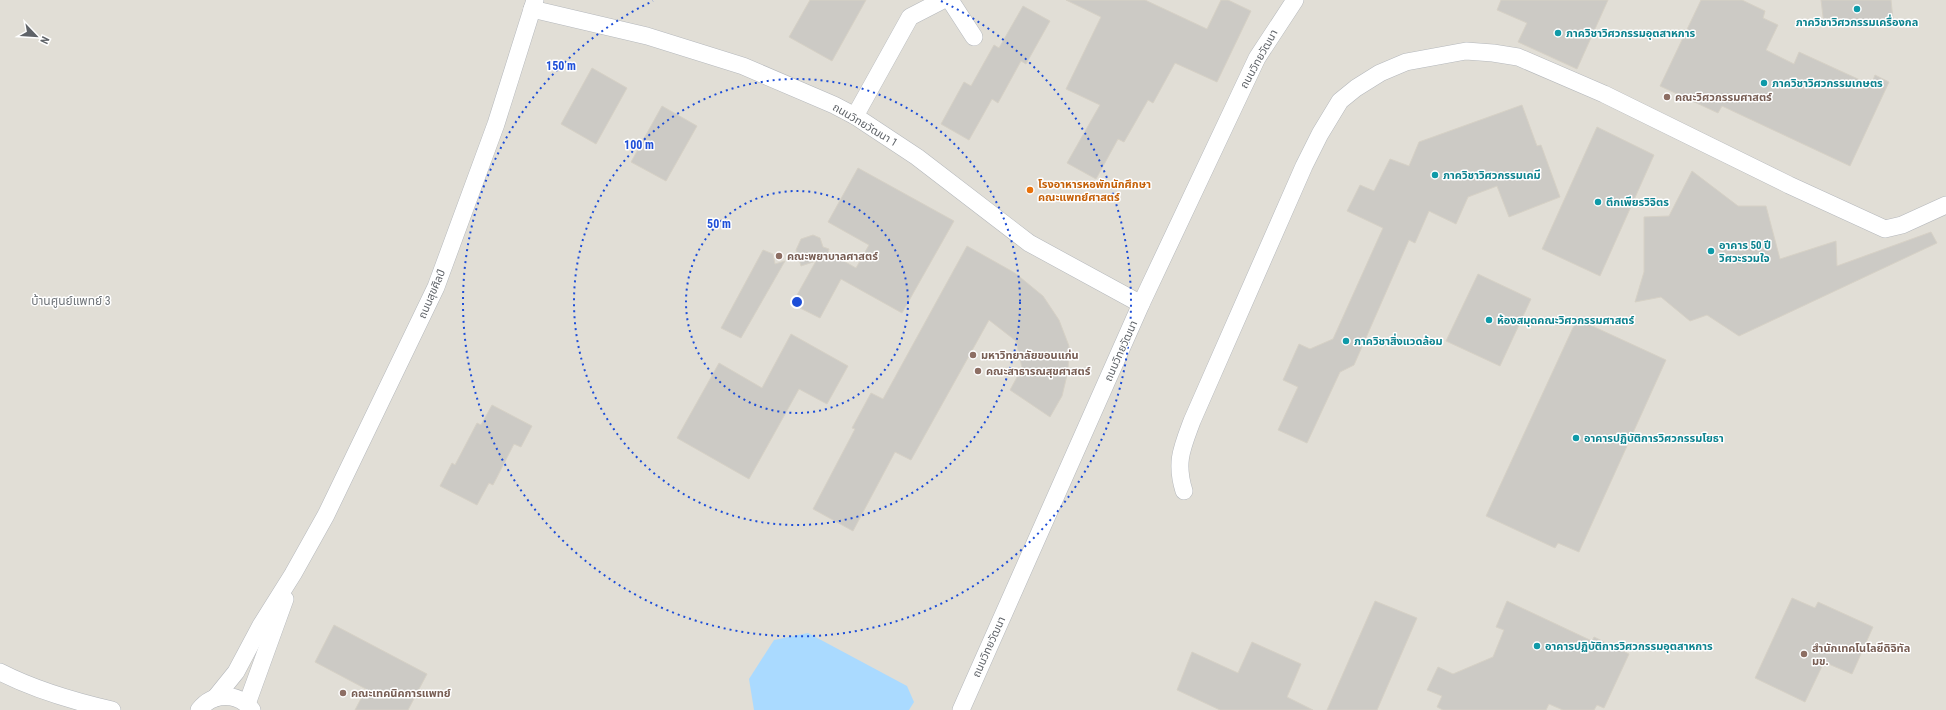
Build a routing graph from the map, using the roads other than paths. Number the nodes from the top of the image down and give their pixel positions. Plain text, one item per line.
1 (943, 0) edge
2 (950, 0) edge
3 (1295, 0) edge
4 (534, 4) edge
5 (974, 38) dead end
6 (855, 116) junction
7 (1946, 206) edge
8 (1921, 217) junction
9 (1946, 218) edge
10 (1141, 304) junction
11 (1184, 491) dead end
12 (293, 574) junction
13 (0, 672) edge
14 (215, 698) junction
15 (250, 707) edge
16 (112, 710) edge
17 (199, 710) edge
18 (961, 710) edge

1 - 6 street
2 - 5 street
3 - 10 street, ถนนวิทยวัฒนา
4 - 6 street, ถนนวิทยวัฒนา 1
4 - 12 street, ถนนสุขศิลป์
6 - 10 street, ถนนวิทยวัฒนา 1
7 - 8 street
8 - 9 street
8 - 11 street
10 - 18 street, ถนนวิทยวัฒนา
12 - 14 street
12 - 15 street
13 - 16 street
14 - 15 street
14 - 17 street

